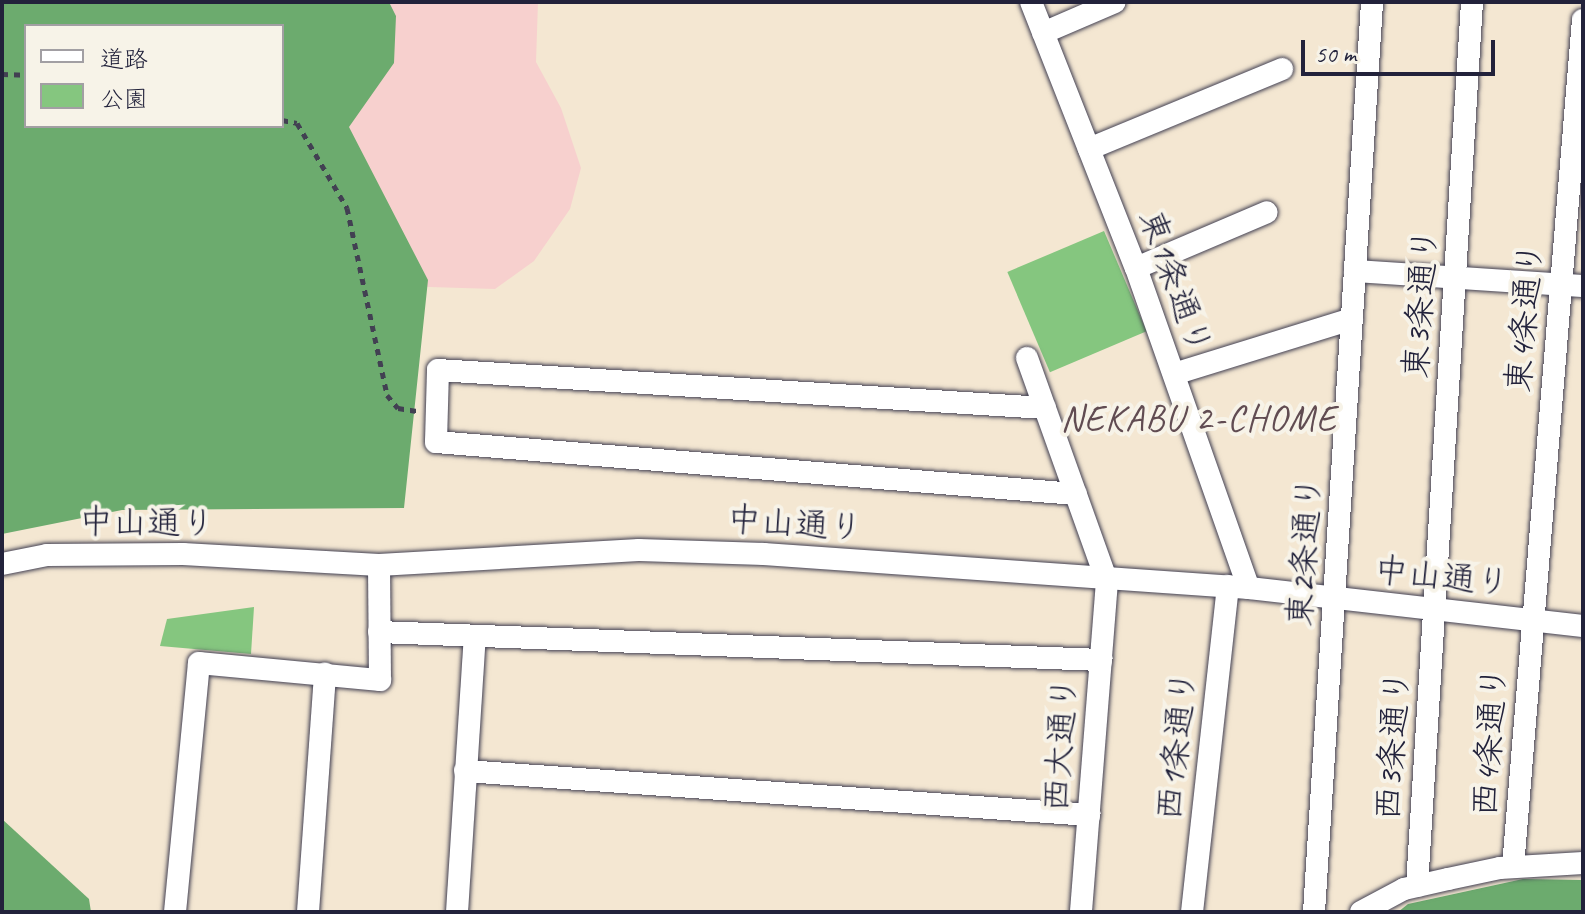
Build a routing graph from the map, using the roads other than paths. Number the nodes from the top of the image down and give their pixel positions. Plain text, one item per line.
1 (1031, 2) edge
2 (1115, 2) edge
3 (1372, 2) edge
4 (1472, 2) edge
5 (1583, 20) edge
6 (1043, 33) junction
7 (1282, 69) dead end
8 (1089, 149) junction
9 (1267, 212) dead end
10 (1136, 268) junction
11 (1355, 271) junction
12 (1455, 278) junction
13 (1572, 285) edge
14 (1352, 319) junction
15 (1027, 358) dead end
16 (1174, 374) junction
17 (1045, 408) junction
18 (1076, 494) junction
19 (2, 564) edge
20 (379, 565) junction
21 (1107, 581) junction
22 (1239, 587) junction
23 (1335, 599) junction
24 (1435, 609) junction
25 (1532, 620) junction
26 (1583, 626) edge
27 (379, 632) junction
28 (475, 637) junction
29 (1101, 660) junction
30 (325, 674) junction
31 (465, 771) junction
32 (1089, 815) junction
33 (1583, 863) edge
34 (1513, 867) junction
35 (1417, 886) junction
36 (175, 912) edge
37 (308, 912) edge
38 (462, 912) edge
39 (1081, 912) edge
40 (1192, 912) edge
41 (1314, 912) edge
42 (1361, 912) edge

1 - 6 street, 東1条通り
2 - 6 street
3 - 11 street, 東2条通り
4 - 12 street, 東3条通り
5 - 13 street, 東4条通り
6 - 8 street, 東1条通り
7 - 8 street
8 - 10 street, 東1条通り
9 - 10 street
10 - 16 street, 東1条通り
11 - 12 street
11 - 14 street, 東2条通り
12 - 13 street
12 - 24 street, 東3条通り
13 - 25 street, 東4条通り
14 - 16 street
14 - 23 street, 東2条通り
15 - 17 street
16 - 22 street, 東1条通り
17 - 18 street
17 - 18 street
18 - 21 street
19 - 20 street, 中山通り
20 - 21 street, 中山通り
20 - 27 street
21 - 22 street, 中山通り
21 - 29 street, 西大通り
22 - 23 street, 中山通り
22 - 40 street, 西1条通り
23 - 24 street, 中山通り
23 - 41 street, 東2条通り
24 - 25 street, 中山通り
24 - 35 street, 西3条通り
25 - 26 street, 中山通り
25 - 34 street, 西4条通り
27 - 28 street
27 - 30 street
28 - 29 street
28 - 31 street
29 - 32 street, 西大通り
30 - 36 street
30 - 37 street
31 - 32 street
31 - 38 street
32 - 39 street, 西大通り
33 - 34 street
34 - 35 street
35 - 42 street

